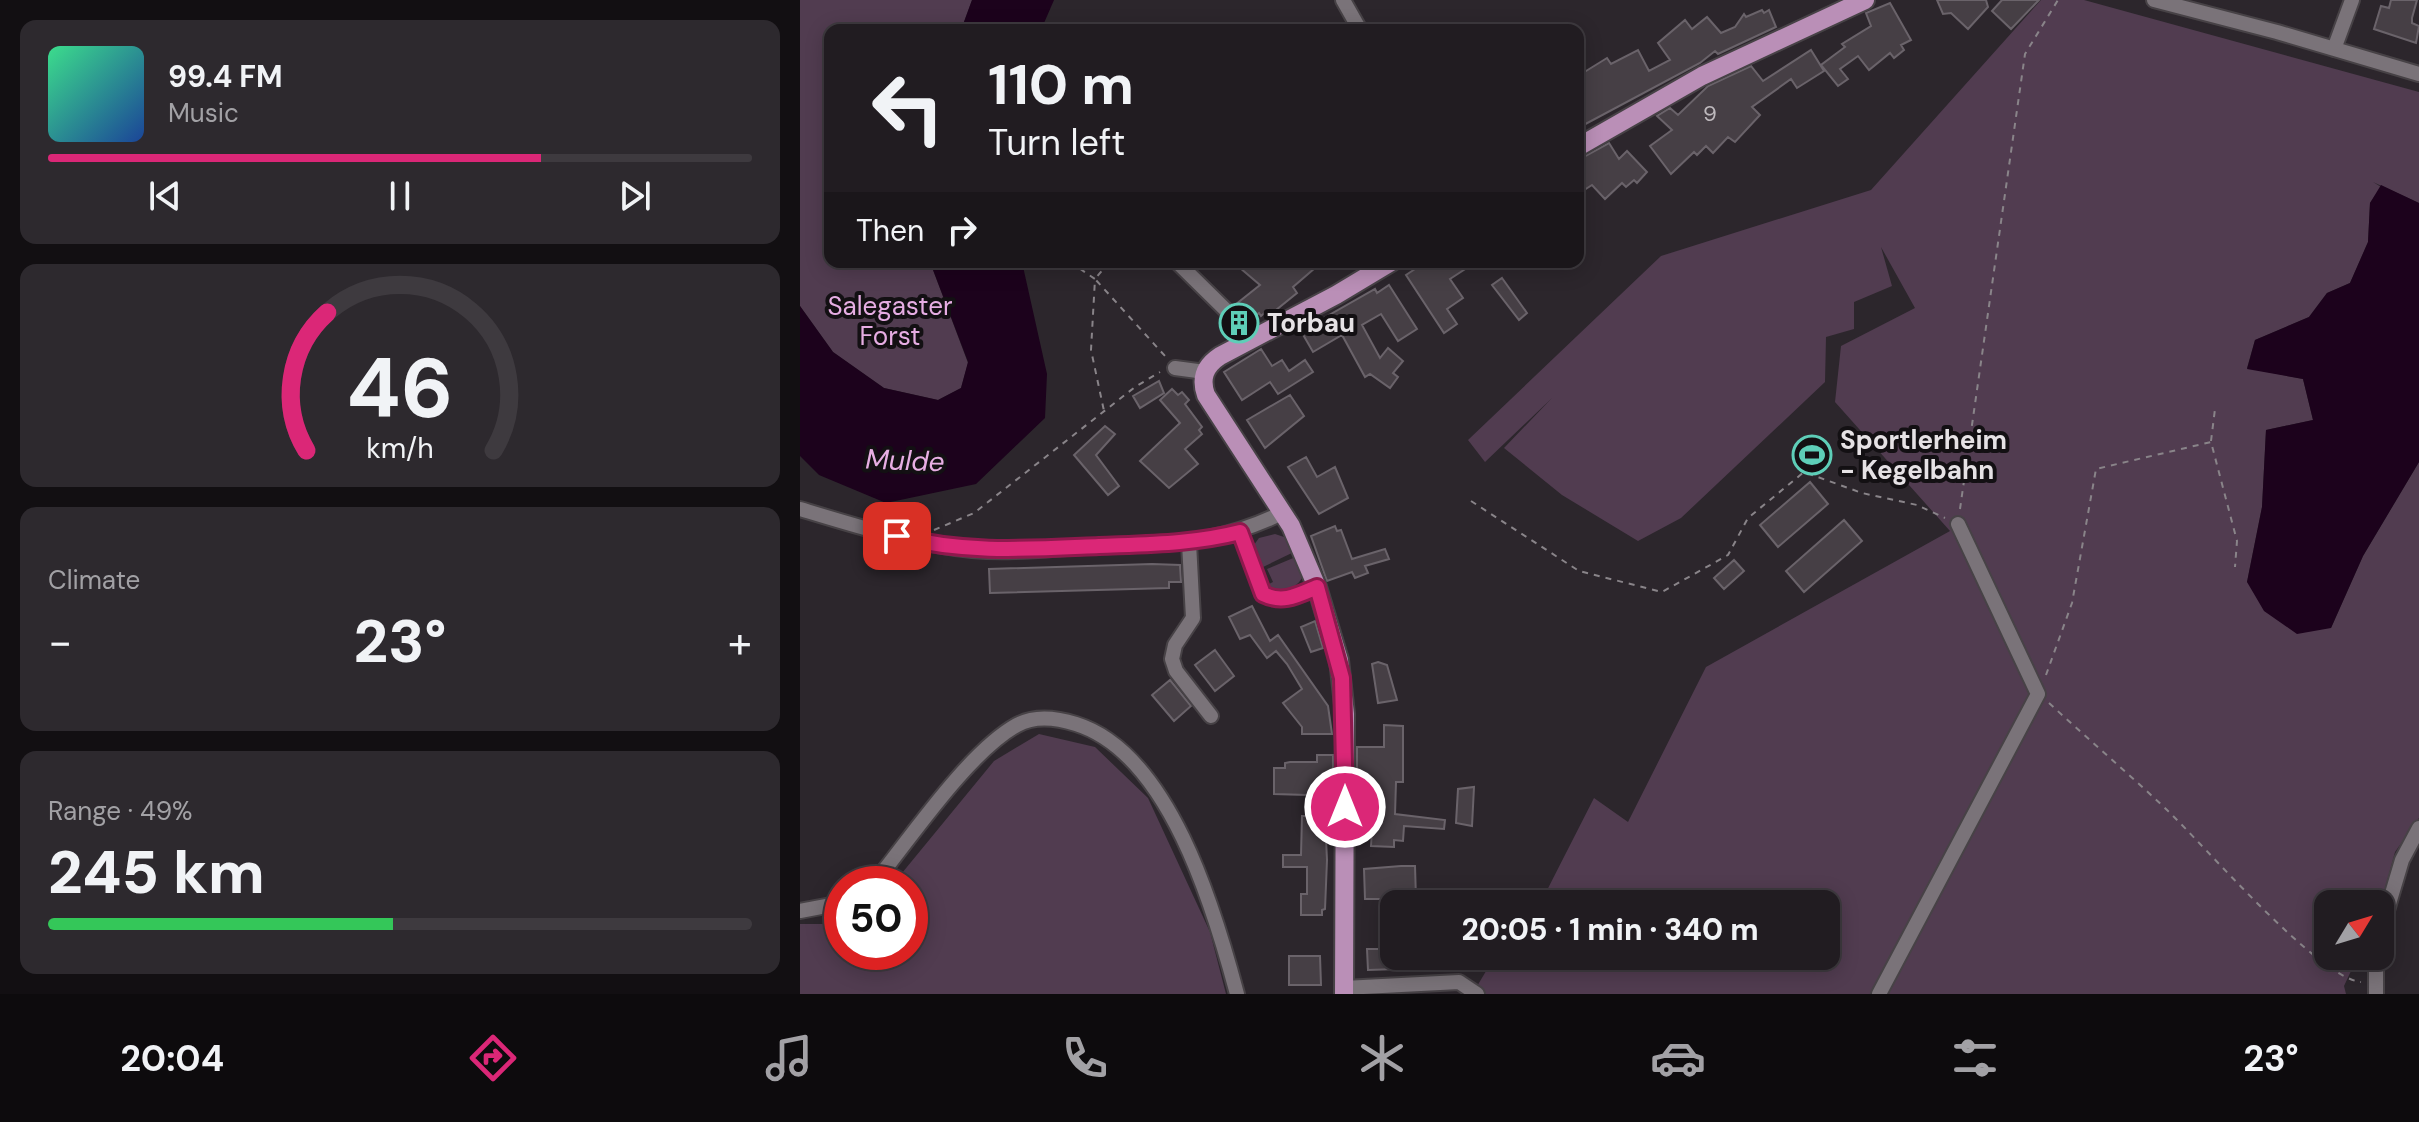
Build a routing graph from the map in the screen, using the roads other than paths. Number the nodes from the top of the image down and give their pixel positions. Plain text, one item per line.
1 (1343, 0) edge
2 (1865, 0) edge
3 (2154, 0) edge
4 (2352, 0) edge
5 (1357, 24) edge
6 (2334, 49) junction
7 (2419, 74) edge
8 (1584, 144) edge
9 (1183, 268) edge
10 (1381, 268) edge
11 (1244, 328) junction
12 (1175, 368) road end
13 (1205, 372) junction
14 (800, 509) edge
15 (1284, 512) junction
16 (1958, 524) road end
17 (1240, 532) junction
18 (1189, 543) junction
19 (1317, 587) junction
20 (1211, 716) dead end
21 (2419, 828) edge
22 (888, 866) edge
23 (2393, 890) edge
24 (824, 906) edge
25 (800, 911) edge
26 (1344, 991) edge
27 (1237, 994) edge
28 (1477, 994) edge
29 (1879, 994) edge

1 - 5 street
2 - 8 main road
3 - 6 street
4 - 6 street
6 - 7 street
9 - 11 street
10 - 11 main road
11 - 13 main road
12 - 13 street
13 - 15 main road
14 - 18 street
15 - 17 street
15 - 19 main road
16 - 29 street
17 - 18 street
17 - 19 street
18 - 20 street
19 - 26 main road
21 - 23 street
22 - 27 street
24 - 25 street
26 - 28 street

